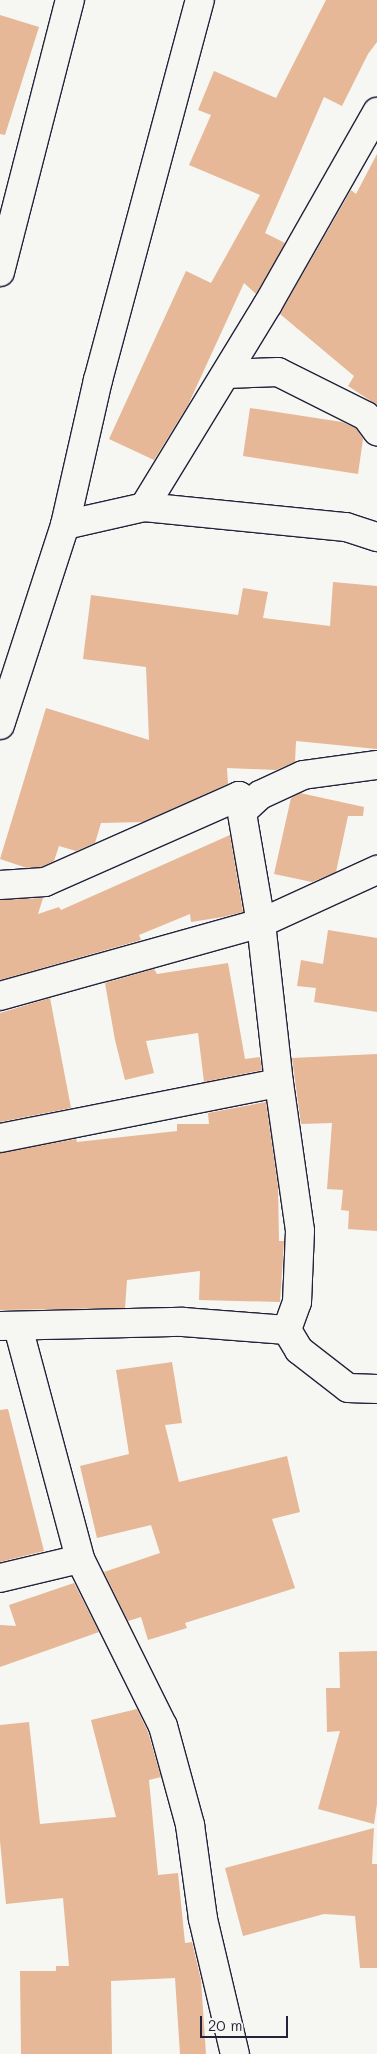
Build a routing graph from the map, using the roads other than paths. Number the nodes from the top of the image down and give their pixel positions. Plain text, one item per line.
1 (70, 0) edge
2 (200, 0) edge
3 (377, 112) edge
4 (0, 272) edge
5 (226, 374) junction
6 (377, 431) edge
7 (144, 507) junction
8 (65, 525) junction
9 (377, 537) edge
10 (0, 725) edge
11 (377, 765) edge
12 (238, 796) junction
13 (377, 870) edge
14 (0, 885) edge
15 (261, 923) junction
16 (0, 996) edge
17 (279, 1083) junction
18 (0, 1138) edge
19 (9, 1327) edge
20 (287, 1330) junction
21 (377, 1389) edge
22 (80, 1559) junction
23 (0, 1578) edge
24 (235, 2054) edge

1 - 4 street
2 - 8 street
3 - 5 street
5 - 6 street
5 - 7 street
7 - 8 street
7 - 9 street
8 - 10 street
11 - 12 street
12 - 14 street
12 - 15 street
13 - 15 street
15 - 16 street
15 - 17 street
17 - 18 street
17 - 20 street
19 - 20 street
19 - 22 street
20 - 21 street
22 - 23 street
22 - 24 street

